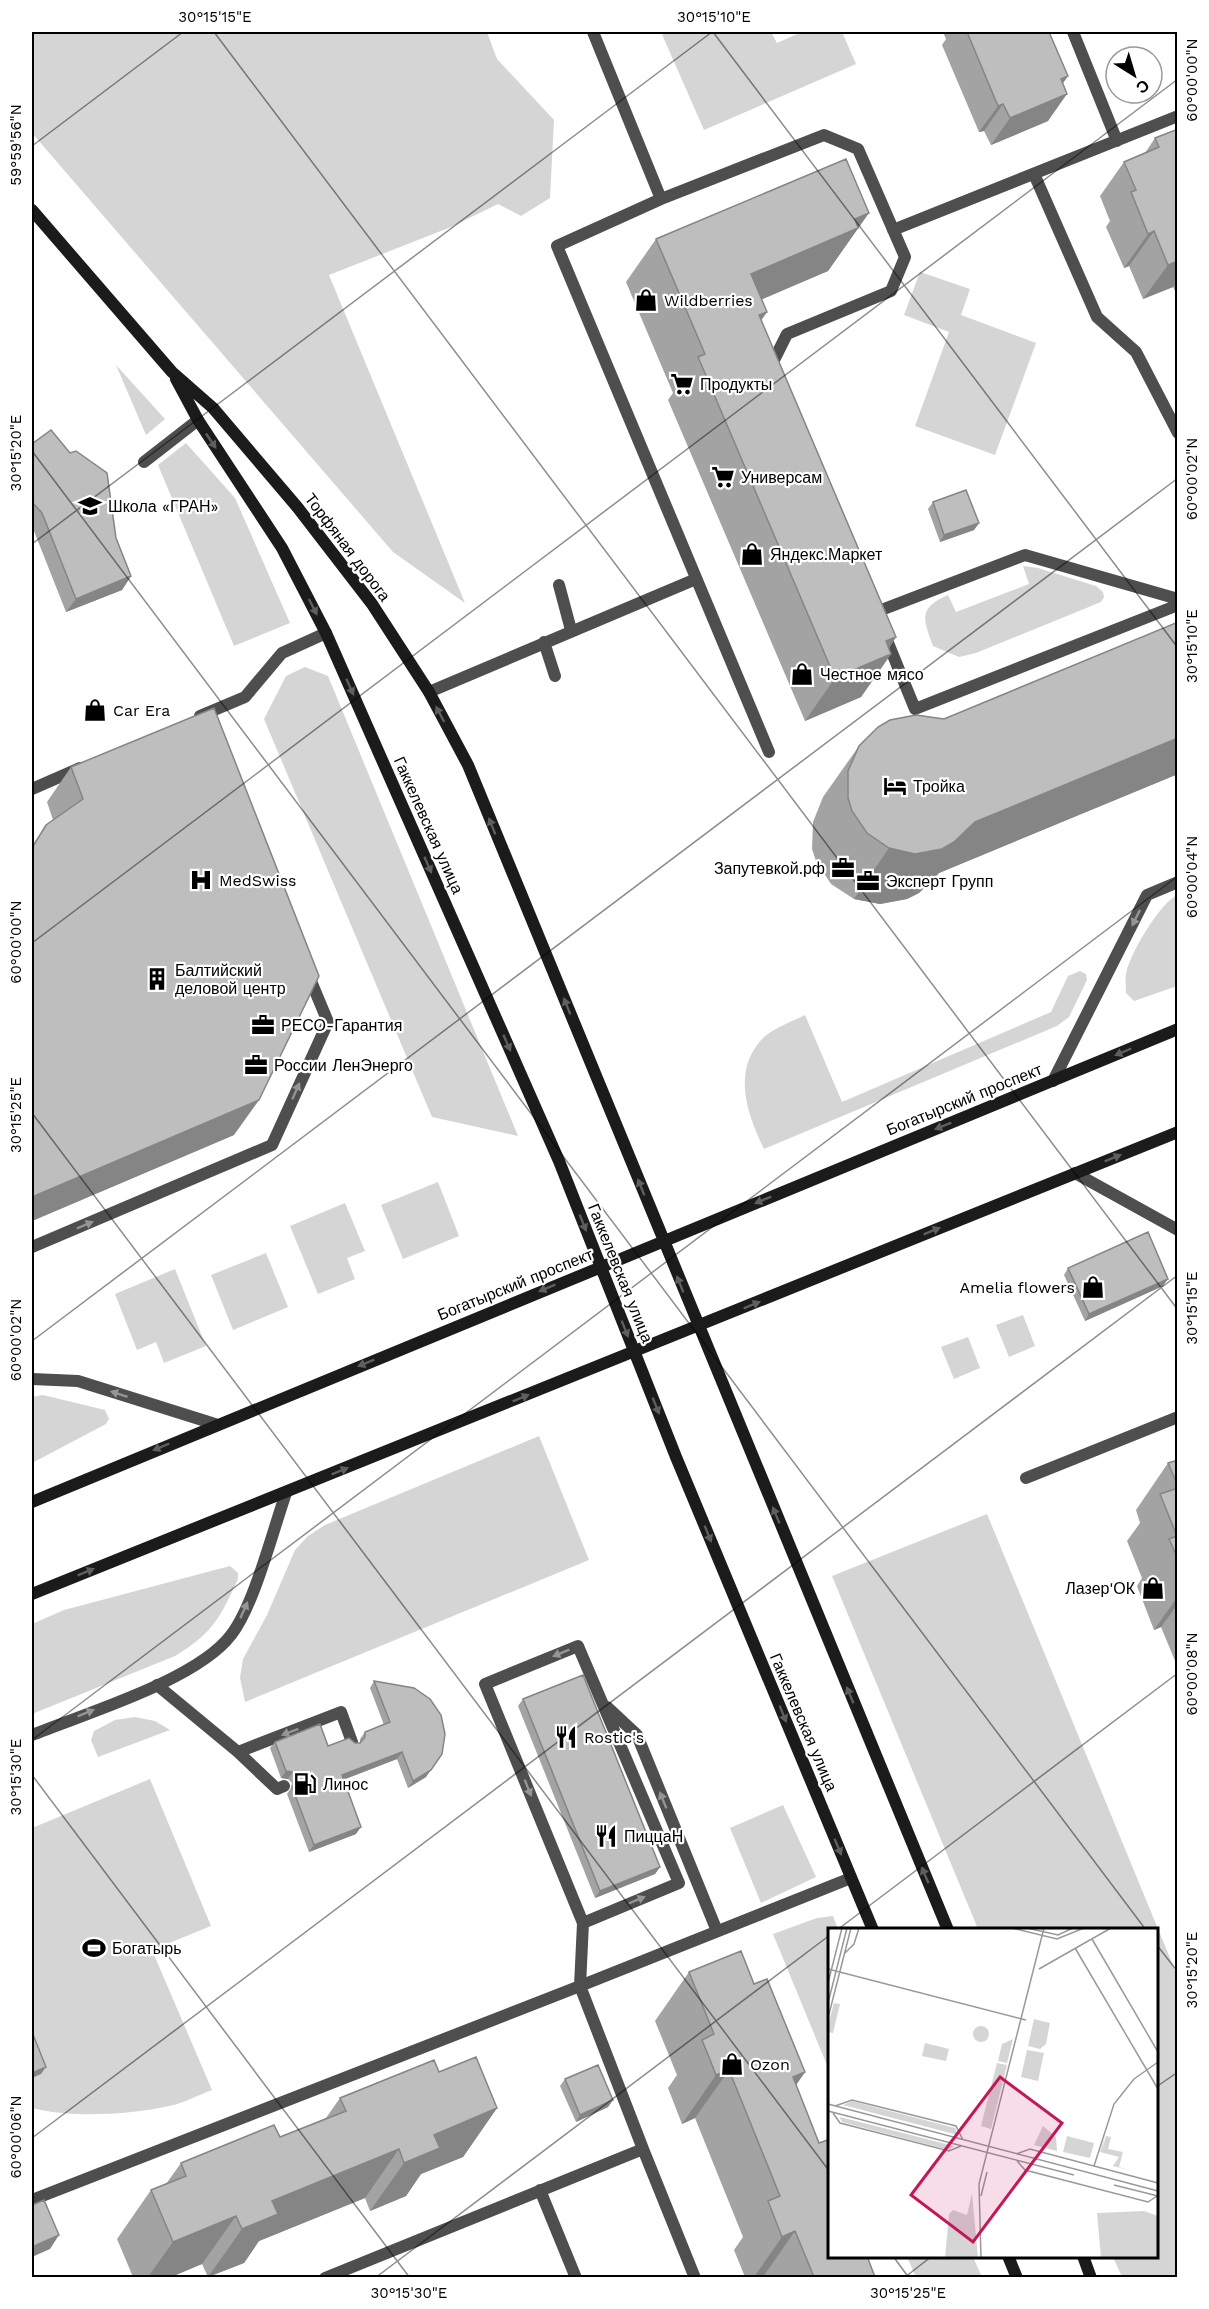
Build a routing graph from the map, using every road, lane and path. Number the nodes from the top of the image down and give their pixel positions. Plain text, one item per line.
1 (593, 32) edge
2 (1075, 32) edge
3 (1178, 117) edge
4 (1117, 141) junction
5 (1034, 174) junction
6 (661, 199) junction
7 (32, 210) edge
8 (893, 230) junction
9 (172, 372) junction
10 (774, 374) edge
11 (198, 420) junction
12 (1178, 433) edge
13 (144, 462) dead end
14 (696, 579) junction
15 (559, 585) dead end
16 (1178, 599) edge
17 (1178, 605) edge
18 (571, 630) junction
19 (326, 633) junction
20 (544, 642) junction
21 (555, 676) dead end
22 (429, 692) junction
23 (200, 720) edge
24 (769, 752) dead end
25 (95, 762) edge
26 (32, 789) edge
27 (1178, 882) edge
28 (305, 967) edge
29 (1178, 1029) edge
30 (1053, 1081) junction
31 (1178, 1132) edge
32 (1075, 1173) junction
33 (1178, 1230) edge
34 (663, 1241) junction
35 (32, 1247) edge
36 (601, 1266) junction
37 (698, 1327) junction
38 (635, 1352) junction
39 (32, 1379) edge
40 (1178, 1417) edge
41 (215, 1424) junction
42 (1026, 1478) dead end
43 (286, 1493) junction
44 (32, 1502) edge
45 (32, 1594) edge
46 (157, 1684) junction
47 (602, 1702) junction
48 (32, 1735) edge
49 (352, 1742) edge
50 (238, 1752) junction
51 (284, 1786) dead end
52 (851, 1878) junction
53 (583, 1923) junction
54 (873, 1928) edge
55 (948, 1928) edge
56 (717, 1931) junction
57 (580, 1986) junction
58 (643, 2149) junction
59 (540, 2190) junction
60 (37, 2198) dead end
61 (1009, 2258) edge
62 (1084, 2258) edge
63 (325, 2277) edge
64 (576, 2277) edge
65 (695, 2277) edge
66 (1017, 2277) edge
67 (1091, 2277) edge

1 - 6 street
2 - 4 street
3 - 4 street
4 - 5 street
5 - 8 street
5 - 12 street
6 - 8 street
6 - 14 street
7 - 9 main road, Торфяная дорога
8 - 10 street
9 - 11 main road, Торфяная дорога
9 - 22 main road, Торфяная дорога
11 - 13 street
11 -> 19 main road, Торфяная дорога
14 - 18 street
14 - 24 street
15 - 18 street
16 - 17 street
18 - 20 street
19 - 23 street
19 -> 36 main road, Гаккелевская улица
20 - 21 street
20 - 22 street
34 -> 22 main road, Торфяная дорога
25 - 26 street
27 -> 30 street
35 -> 28 street
29 -> 30 main road, Богатырский проспект
30 -> 34 main road, Богатырский проспект
32 -> 31 main road
32 - 33 street
37 -> 32 main road
34 - 36 main road, Богатырский проспект
37 -> 34 main road
36 -> 38 main road, Гаккелевская улица
36 -> 41 main road, Богатырский проспект
37 - 38 main road
55 -> 37 main road
43 -> 38 main road
38 -> 52 main road, Гаккелевская улица
41 -> 39 street
40 - 42 street
41 -> 44 main road, Богатырский проспект
45 -> 43 main road
46 -> 43 street
48 -> 46 street
46 - 50 street
53 -> 47 street
47 -> 53 street
56 -> 47 street
49 -> 50 street
50 - 51 street
52 - 54 main road, Гаккелевская улица
52 - 56 street
53 - 57 street
56 - 57 street
57 - 58 street
57 - 60 street
58 - 59 street
58 - 65 street
59 - 63 street
59 - 64 street
61 - 66 main road
62 - 67 main road

